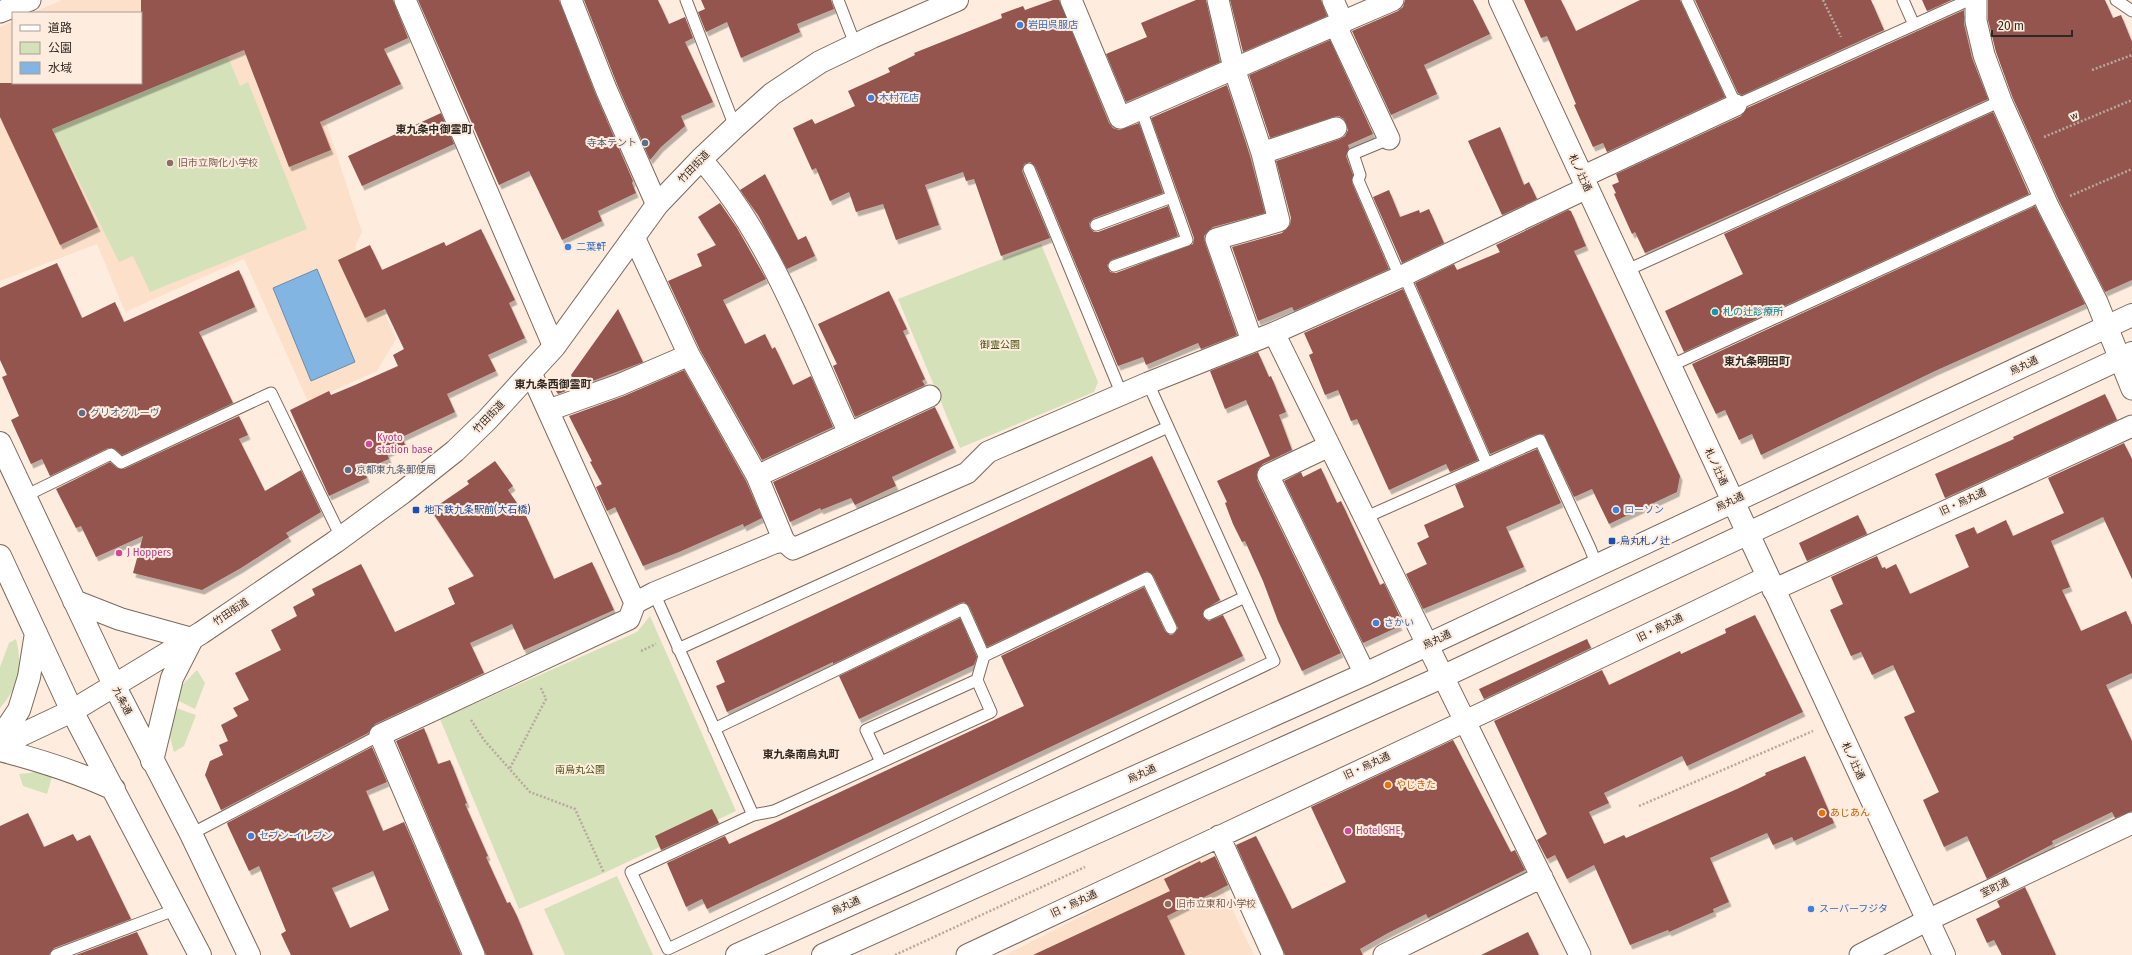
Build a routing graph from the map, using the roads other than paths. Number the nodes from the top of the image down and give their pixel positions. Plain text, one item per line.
1 (30, 0) edge
2 (405, 0) edge
3 (571, 0) edge
4 (686, 0) edge
5 (838, 0) edge
6 (957, 0) edge
7 (1071, 0) edge
8 (1218, 0) edge
9 (1333, 0) edge
10 (1393, 0) edge
11 (1500, 0) edge
12 (1687, 0) edge
13 (1903, 0) edge
14 (1969, 0) edge
15 (1976, 0) edge
16 (2116, 0) edge
17 (2132, 11) edge
18 (0, 12) edge
19 (1339, 25) junction
20 (1914, 25) junction
21 (855, 44) junction
22 (1234, 68) junction
23 (2001, 101) junction
24 (1736, 105) junction
25 (1141, 109) junction
26 (735, 127) junction
27 (1336, 128) dead end
28 (1389, 139) joint
29 (1262, 153) junction
30 (701, 159) junction
31 (1029, 169) dead end
32 (1584, 183) junction
33 (1172, 197) junction
34 (2045, 201) junction
35 (657, 205) junction
36 (1096, 225) dead end
37 (634, 237) junction
38 (1114, 266) dead end
39 (1625, 271) junction
40 (1402, 276) junction
41 (2132, 315) edge
42 (2107, 327) junction
43 (1274, 333) junction
44 (1252, 341) junction
45 (554, 347) junction
46 (689, 355) junction
47 (2126, 356) edge
48 (1670, 366) junction
49 (531, 373) junction
50 (1148, 383) junction
51 (2132, 389) edge
52 (1122, 394) junction
53 (930, 396) dead end
54 (549, 410) junction
55 (2132, 426) edge
56 (1168, 427) junction
57 (849, 433) junction
58 (0, 443) edge
59 (1329, 446) junction
60 (1488, 464) junction
61 (757, 476) junction
62 (25, 496) junction
63 (1732, 502) junction
64 (1364, 518) junction
65 (1747, 535) junction
66 (341, 537) junction
67 (784, 541) junction
68 (0, 556) edge
69 (1597, 566) junction
70 (1770, 583) junction
71 (654, 593) junction
72 (1245, 597) junction
73 (74, 601) junction
74 (635, 603) junction
75 (1209, 614) dead end
76 (1171, 628) dead end
77 (36, 633) junction
78 (192, 639) junction
79 (1426, 646) junction
80 (678, 649) junction
81 (984, 656) junction
82 (1365, 674) junction
83 (1442, 677) junction
84 (977, 680) junction
85 (115, 686) junction
86 (72, 711) junction
87 (1466, 721) junction
88 (714, 729) junction
89 (380, 735) junction
90 (0, 738) edge
91 (0, 745) edge
92 (0, 750) edge
93 (152, 761) junction
94 (881, 762) junction
95 (114, 789) junction
96 (753, 815) junction
97 (2132, 823) edge
98 (191, 834) junction
99 (1219, 836) junction
100 (1542, 877) junction
101 (177, 909) junction
102 (1928, 920) junction
103 (56, 955) edge
104 (200, 955) edge
105 (249, 955) edge
106 (474, 955) edge
107 (738, 955) edge
108 (823, 955) edge
109 (967, 955) edge
110 (1273, 955) edge
111 (1384, 955) edge
112 (1580, 955) edge
113 (1860, 955) edge
114 (1944, 955) edge

1 - 18 street
2 - 45 street
3 - 35 street
4 - 26 lane
5 - 21 lane
6 - 21 street, 竹田街道
7 - 25 street
8 - 22 street
9 - 19 street
10 - 19 street
11 - 32 street, 札ノ辻通
12 - 24 lane
13 - 20 lane
14 - 20 lane
15 - 23 street
16 - 17 lane
19 - 22 street
19 - 28 street
20 - 24 lane
21 - 26 street, 竹田街道
22 - 25 street
22 - 29 street
23 - 34 street
23 - 39 lane
24 - 32 street
25 - 33 lane
26 - 30 street, 竹田街道
27 - 29 street
28 - 40 lane
29 - 44 street
30 - 35 street, 竹田街道
30 - 57 street
31 - 52 lane
32 - 39 street, 札ノ辻通
32 - 40 street
33 - 36 lane
33 - 38 lane
34 - 42 street
34 - 48 lane
35 - 37 street, 竹田街道
37 - 45 street, 竹田街道
37 - 46 street
39 - 48 street, 札ノ辻通
40 - 43 street
40 - 60 lane
41 - 42 street, 烏丸通
42 - 47 street
42 - 63 street, 烏丸通
43 - 44 street
43 - 59 street
44 - 50 street
45 - 49 street, 竹田街道
46 - 54 street
46 - 61 street
47 - 51 street
47 - 65 street
48 - 63 street, 札ノ辻通
49 - 54 street
49 - 66 street, 竹田街道
50 - 52 street
50 - 56 lane
52 - 67 street
53 - 57 street
54 - 74 street
55 - 70 street, 旧・烏丸通
56 - 72 lane
56 - 80 lane
57 - 61 street
58 - 62 street, 九条通
59 - 64 street
59 - 82 street
60 - 64 lane
60 - 69 lane
61 - 67 street
62 - 66 lane
62 - 73 street, 九条通
63 - 65 street, 札ノ辻通
63 - 69 street, 烏丸通
64 - 79 street
65 - 70 street, 札ノ辻通
65 - 83 street
66 - 78 street, 竹田街道
67 - 71 street
68 - 77 street
69 - 79 street, 烏丸通
70 - 87 street, 旧・烏丸通
70 - 102 street, 札ノ辻通
71 - 74 street
71 - 80 lane
72 - 75 lane
72 - 96 lane
73 - 78 street
73 - 85 street, 九条通
74 - 89 street
76 - 81 lane
77 - 86 street
77 - 90 street
78 - 85 street, 竹田街道
78 - 93 street
79 - 82 street, 烏丸通
79 - 83 street
80 - 88 lane
81 - 84 lane
81 - 88 lane
82 - 107 street, 烏丸通
83 - 87 street
83 - 108 street
84 - 94 lane
84 - 94 lane
85 - 86 street, 竹田街道
85 - 93 street, 九条通
86 - 91 street, 竹田街道
86 - 95 street
87 - 99 street, 旧・烏丸通
87 - 100 street
88 - 96 lane
89 - 98 lane
89 - 106 street
92 - 95 street
93 - 98 street, 九条通
94 - 96 lane
95 - 101 street
97 - 102 street, 室町通
98 - 105 street, 九条通
99 - 109 street, 旧・烏丸通
99 - 110 street
100 - 111 street
100 - 112 street
101 - 103 lane
101 - 104 street
102 - 113 street, 室町通
102 - 114 street, 札ノ辻通

